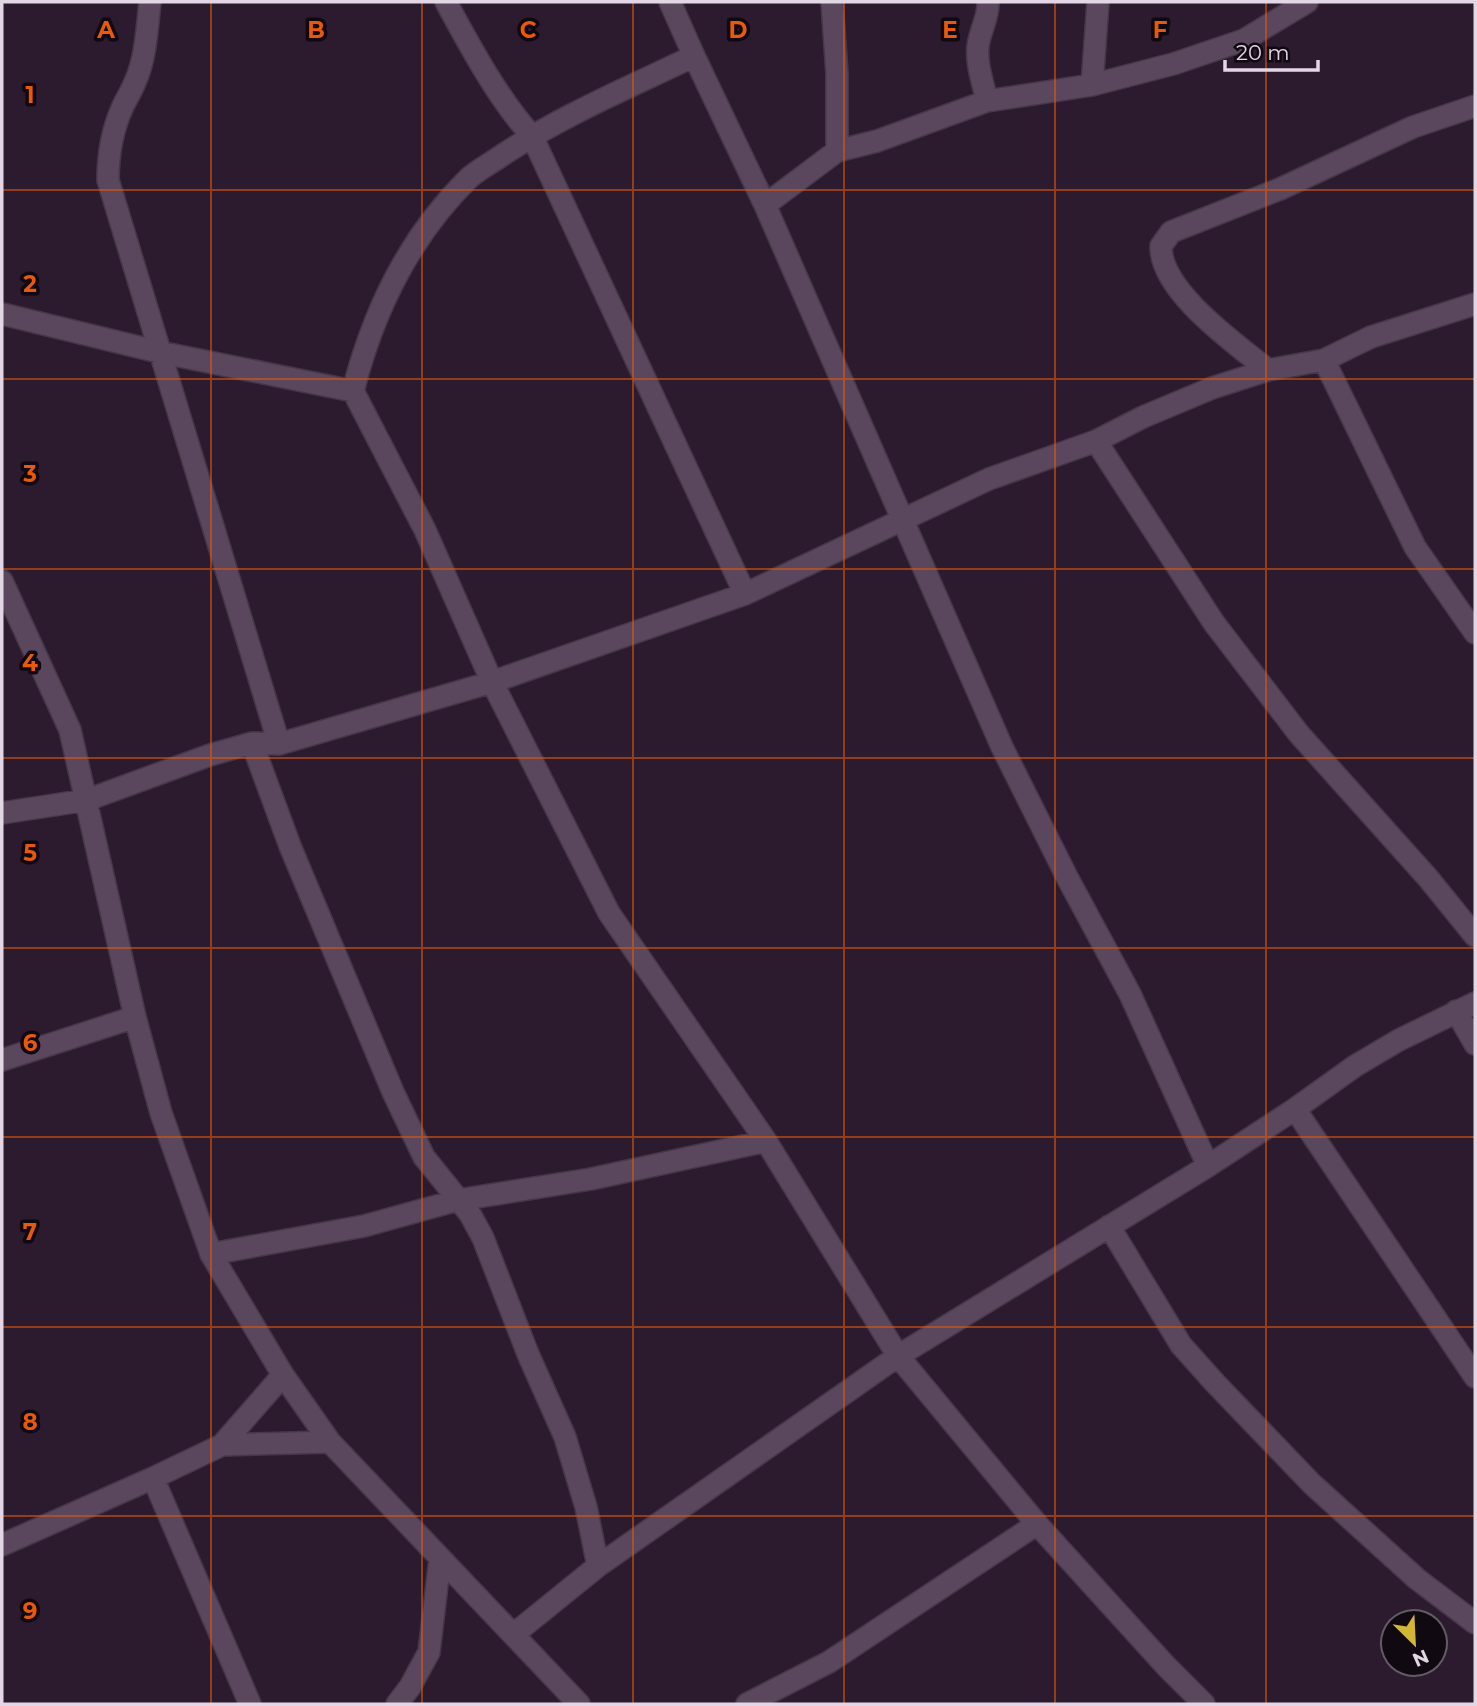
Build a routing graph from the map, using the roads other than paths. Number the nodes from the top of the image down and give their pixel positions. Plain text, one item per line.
1 (150, 2) edge
2 (446, 2) edge
3 (670, 2) edge
4 (832, 2) edge
5 (988, 2) edge
6 (1098, 2) edge
7 (1307, 2) edge
8 (694, 56) junction
9 (1092, 85) junction
10 (987, 101) junction
11 (1475, 106) edge
12 (532, 136) junction
13 (837, 151) junction
14 (765, 205) junction
15 (1475, 304) edge
16 (2, 314) edge
17 (159, 352) junction
18 (1324, 359) junction
19 (1268, 370) junction
20 (353, 391) junction
21 (1096, 441) junction
22 (904, 520) junction
23 (2, 581) edge
24 (745, 594) junction
25 (1475, 633) edge
26 (492, 682) junction
27 (252, 743) junction
28 (279, 744) junction
29 (87, 800) junction
30 (2, 813) edge
31 (1475, 936) edge
32 (1466, 1007) edge
33 (135, 1017) junction
34 (1475, 1044) edge
35 (2, 1060) edge
36 (1296, 1109) junction
37 (766, 1141) junction
38 (1208, 1166) junction
39 (458, 1200) junction
40 (1109, 1226) junction
41 (211, 1254) junction
42 (898, 1356) junction
43 (283, 1375) junction
44 (1475, 1377) edge
45 (330, 1442) junction
46 (222, 1445) junction
47 (153, 1478) junction
48 (1037, 1524) junction
49 (2, 1545) edge
50 (440, 1559) junction
51 (598, 1566) junction
52 (1475, 1623) edge
53 (513, 1634) junction
54 (250, 1704) edge
55 (397, 1704) edge
56 (579, 1704) edge
57 (747, 1704) edge
58 (1203, 1704) edge

1 - 17 street
2 - 12 street
3 - 8 street
4 - 13 street
5 - 10 street
6 - 9 street
7 - 9 street
8 - 12 street
8 - 14 street
9 - 10 street
10 - 13 street
11 - 19 street
12 - 20 street
12 - 24 street
13 - 14 street
14 - 22 street
15 - 18 street
16 - 17 street
17 - 20 street
17 - 28 street
18 - 19 street
18 - 25 street
19 - 21 street
20 - 26 street
21 - 22 street
21 - 31 street
22 - 24 street
22 - 38 street
23 - 29 street
24 - 26 street
26 - 28 street
26 - 37 street
27 - 28 street
27 - 29 street
27 - 39 street
29 - 30 street
29 - 33 street
32 - 34 street
32 - 36 street
33 - 35 street
33 - 41 street
36 - 38 street
36 - 44 street
37 - 39 street
37 - 42 street
38 - 40 street
39 - 41 street
39 - 51 street
40 - 42 street
40 - 52 street
41 - 43 street
42 - 48 street
42 - 51 street
43 - 45 street
43 - 46 street
45 - 46 street
45 - 50 street
46 - 47 street
47 - 49 street
47 - 54 street
48 - 57 street
48 - 58 street
50 - 53 street
50 - 55 street
51 - 53 street
53 - 56 street

